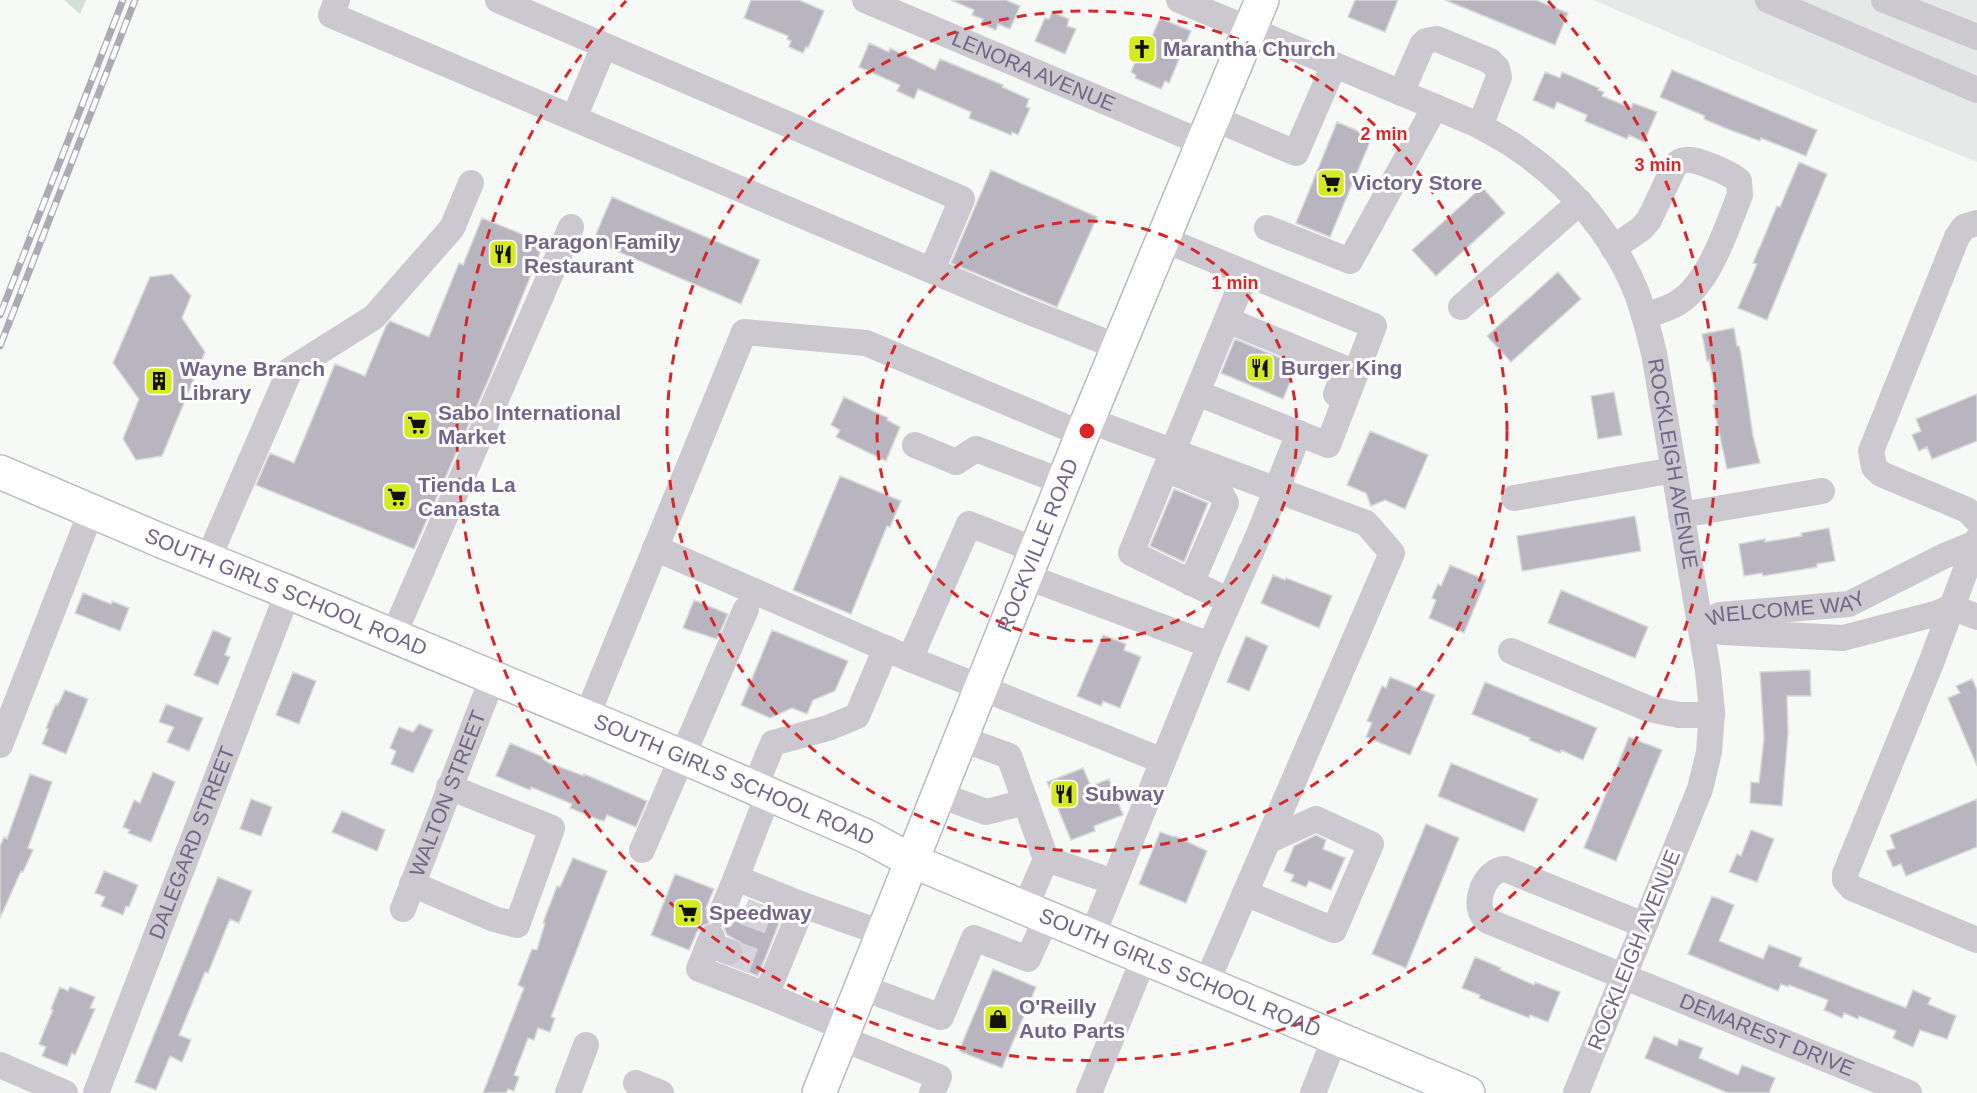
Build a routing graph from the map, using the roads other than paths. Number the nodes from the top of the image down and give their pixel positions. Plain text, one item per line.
1 (337, 0) edge
2 (498, 0) edge
3 (865, 0) edge
4 (1179, 0) edge
5 (1262, 0) edge
6 (1768, 0) edge
7 (1884, 0) edge
8 (1249, 30) junction
9 (1977, 37) edge
10 (604, 46) junction
11 (1334, 65) junction
12 (1977, 90) edge
13 (1401, 93) junction
14 (1435, 107) junction
15 (574, 118) junction
16 (1479, 126) junction
17 (1208, 130) junction
18 (471, 183) dead end
19 (1580, 202) junction
20 (1972, 224) edge
21 (571, 227) dead end
22 (1267, 228) dead end
23 (1163, 239) junction
24 (1613, 248) junction
25 (932, 270) junction
26 (1246, 273) junction
27 (1461, 307) dead end
28 (1644, 316) junction
29 (1227, 320) junction
30 (1118, 347) junction
31 (1197, 393) junction
32 (1343, 407) junction
33 (1085, 427) junction
34 (1299, 433) junction
35 (915, 445) dead end
36 (1170, 460) junction
37 (1674, 470) junction
38 (0, 472) edge
39 (1063, 482) junction
40 (1276, 489) junction
41 (1822, 491) dead end
42 (1514, 498) dead end
43 (91, 512) junction
44 (1682, 515) junction
45 (1976, 528) edge
46 (655, 548) junction
47 (208, 559) junction
48 (1030, 563) junction
49 (1191, 583) junction
50 (288, 592) junction
51 (1229, 601) junction
52 (1952, 606) junction
53 (746, 609) dead end
54 (1977, 617) edge
55 (1700, 624) junction
56 (393, 636) junction
57 (1210, 645) junction
58 (885, 648) junction
59 (1511, 651) dead end
60 (910, 659) junction
61 (493, 677) junction
62 (980, 688) junction
63 (1712, 715) junction
64 (585, 718) junction
65 (960, 738) junction
66 (0, 745) edge
67 (682, 757) junction
68 (1163, 761) junction
69 (449, 787) junction
70 (761, 792) junction
71 (938, 794) junction
72 (1026, 802) junction
73 (1268, 841) junction
74 (642, 850) dead end
75 (1046, 859) junction
76 (910, 861) junction
77 (736, 878) junction
78 (1114, 882) junction
79 (412, 884) junction
80 (1245, 893) junction
81 (803, 905) junction
82 (403, 909) dead end
83 (1036, 913) junction
84 (1644, 925) junction
85 (882, 933) junction
86 (1092, 936) junction
87 (1977, 940) edge
88 (1144, 958) junction
89 (1623, 975) junction
90 (1206, 984) junction
91 (861, 987) junction
92 (766, 995) junction
93 (843, 1033) junction
94 (1335, 1038) junction
95 (586, 1045) dead end
96 (0, 1065) edge
97 (636, 1083) dead end
98 (1432, 1086) edge
99 (65, 1093) edge
100 (96, 1093) edge
101 (568, 1093) edge
102 (661, 1093) edge
103 (819, 1093) edge
104 (932, 1093) edge
105 (1089, 1093) edge
106 (1313, 1093) edge
107 (1468, 1093) edge
108 (1576, 1093) edge
109 (1909, 1093) edge

1 - 15 street
2 - 10 street
3 - 17 street, LENORA AVENUE
4 - 8 street, ROCKLEIGH AVENUE
5 - 8 main road, ROCKVILLE ROAD
6 - 12 street
7 - 9 street
8 - 11 street, ROCKLEIGH AVENUE
8 - 17 main road, ROCKVILLE ROAD
10 - 15 street
10 - 25 street
11 - 13 street, ROCKLEIGH AVENUE
11 - 17 street, LENORA AVENUE
13 - 14 street, ROCKLEIGH AVENUE
13 - 16 street
14 - 16 street, ROCKLEIGH AVENUE
14 - 22 street
15 - 25 street
16 - 19 street, ROCKLEIGH AVENUE
17 - 23 main road, ROCKVILLE ROAD
18 - 47 street
19 - 24 street, ROCKLEIGH AVENUE
19 - 27 street
20 - 45 street
21 - 56 street
23 - 26 street
23 - 30 main road, ROCKVILLE ROAD
24 - 28 street, ROCKLEIGH AVENUE
24 - 28 street
25 - 30 street
26 - 29 street
26 - 32 street
28 - 37 street, ROCKLEIGH AVENUE
29 - 31 street
29 - 32 street
30 - 33 main road, ROCKVILLE ROAD
31 - 34 street
31 - 36 street
32 - 34 street
33 - 36 street
33 - 39 main road, ROCKVILLE ROAD
33 - 46 street
34 - 40 street
35 - 39 street
36 - 40 street
36 - 49 street
36 - 49 street
37 - 42 street
37 - 44 street, ROCKLEIGH AVENUE
38 - 43 main road, SOUTH GIRLS SCHOOL ROAD
39 - 48 main road, ROCKVILLE ROAD
40 - 51 street
40 - 73 street
41 - 44 street
43 - 47 main road, SOUTH GIRLS SCHOOL ROAD
43 - 66 street
44 - 55 street, ROCKLEIGH AVENUE
45 - 52 street
45 - 55 street, WELCOME WAY
46 - 58 street
46 - 64 street
47 - 50 main road, SOUTH GIRLS SCHOOL ROAD
48 - 57 street
48 - 60 street
48 - 62 main road, ROCKVILLE ROAD
49 - 51 street
50 - 56 main road, SOUTH GIRLS SCHOOL ROAD
50 - 100 street, DALEGARD STREET
51 - 57 street
52 - 54 street
52 - 55 street, WELCOME WAY
52 - 87 street
53 - 67 street
55 - 63 street, ROCKLEIGH AVENUE
56 - 61 main road, SOUTH GIRLS SCHOOL ROAD
57 - 68 street
58 - 60 street
58 - 70 street
59 - 63 street
60 - 62 street
61 - 64 main road, SOUTH GIRLS SCHOOL ROAD
61 - 69 street, WALTON STREET
62 - 65 main road, ROCKVILLE ROAD
62 - 68 street
63 - 84 street, ROCKLEIGH AVENUE
64 - 67 main road, SOUTH GIRLS SCHOOL ROAD
65 - 71 main road, ROCKVILLE ROAD
65 - 72 street
67 - 70 main road, SOUTH GIRLS SCHOOL ROAD
67 - 74 street
68 - 78 street
69 - 79 street, WALTON STREET
69 - 79 street
70 - 76 main road, SOUTH GIRLS SCHOOL ROAD
70 - 77 street
71 - 72 street
71 - 76 main road, ROCKVILLE ROAD
72 - 75 street
73 - 80 street
73 - 80 street
75 - 78 street
75 - 83 street
76 - 83 main road, SOUTH GIRLS SCHOOL ROAD
76 - 85 main road, ROCKVILLE ROAD
77 - 81 street
77 - 92 street
78 - 86 street
79 - 82 street, WALTON STREET
80 - 90 street
81 - 85 street
81 - 92 street
83 - 86 main road, SOUTH GIRLS SCHOOL ROAD
83 - 91 street
84 - 89 street, ROCKLEIGH AVENUE
84 - 89 street, DEMAREST DRIVE
85 - 91 main road, ROCKVILLE ROAD
86 - 88 main road, SOUTH GIRLS SCHOOL ROAD
88 - 90 main road, SOUTH GIRLS SCHOOL ROAD
88 - 105 street
89 - 108 street, ROCKLEIGH AVENUE
89 - 109 street, DEMAREST DRIVE
90 - 94 main road, SOUTH GIRLS SCHOOL ROAD
91 - 93 main road, ROCKVILLE ROAD
92 - 93 street
93 - 103 main road, ROCKVILLE ROAD
93 - 104 street
94 - 98 main road, SOUTH GIRLS SCHOOL ROAD
94 - 106 street
95 - 101 street
96 - 99 street
97 - 102 street
98 - 107 main road, SOUTH GIRLS SCHOOL ROAD

